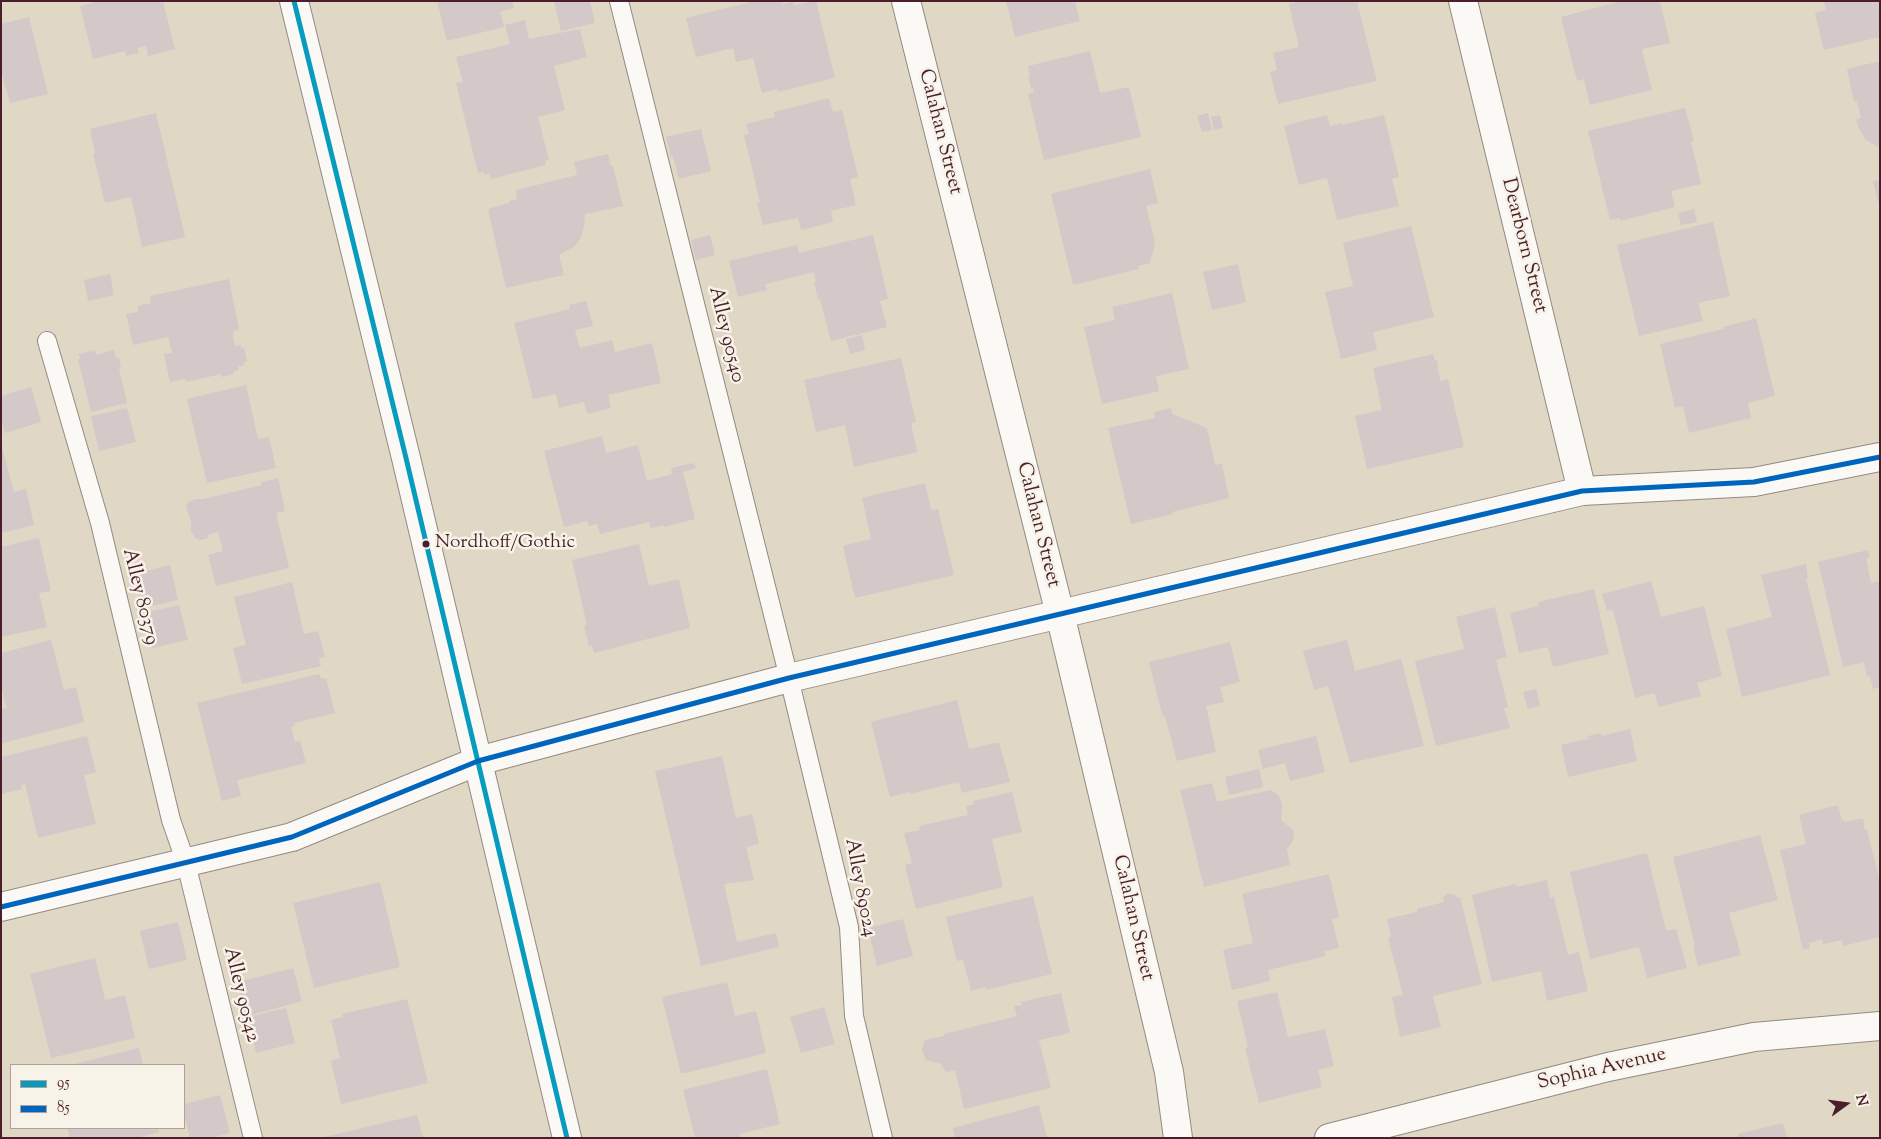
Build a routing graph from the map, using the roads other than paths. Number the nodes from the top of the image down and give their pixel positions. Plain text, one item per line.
1 (294, 1) edge
2 (619, 1) edge
3 (906, 1) edge
4 (1463, 1) edge
5 (47, 341) dead end
6 (1880, 457) edge
7 (1582, 491) junction
8 (1060, 614) junction
9 (789, 678) junction
10 (478, 762) junction
11 (186, 863) junction
12 (1, 908) edge
13 (1880, 1026) edge
14 (253, 1138) edge
15 (567, 1138) edge
16 (883, 1138) edge
17 (1178, 1138) edge
18 (1329, 1138) edge

1 - 10 street
2 - 9 lane, Alley 90540
3 - 8 street, Calahan Street
4 - 7 street, Dearborn Street
5 - 11 lane, Alley 80379
6 - 7 street
7 - 8 street
8 - 9 street
8 - 17 street, Calahan Street
9 - 10 street
9 - 16 lane, Alley 89024
10 - 11 street
10 - 15 street
11 - 12 street
11 - 14 lane, Alley 90542
13 - 18 street, Sophia Avenue

